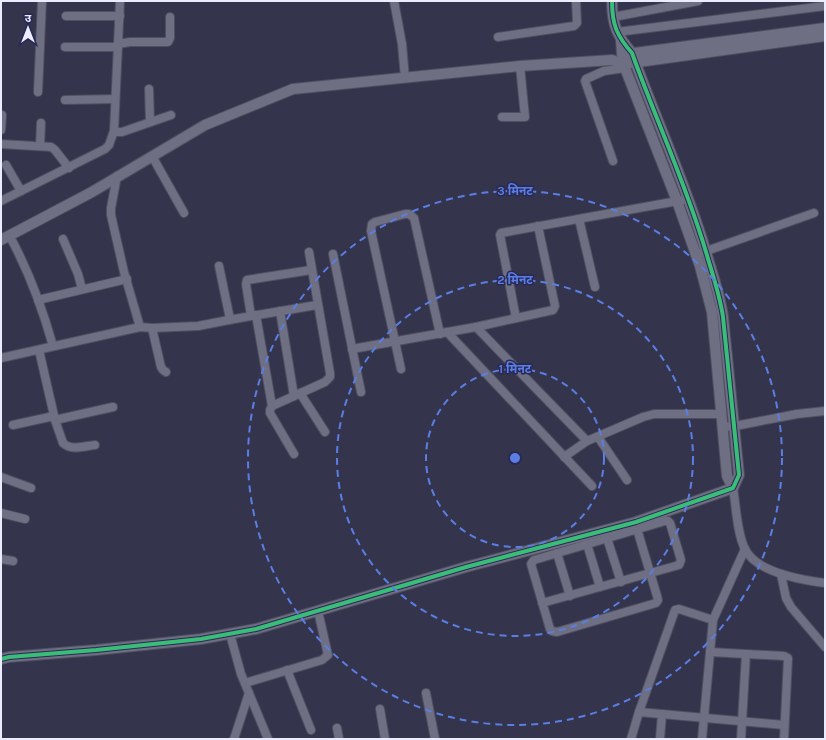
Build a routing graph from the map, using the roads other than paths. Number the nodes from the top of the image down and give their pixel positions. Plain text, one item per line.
1 (42, 1) edge
2 (120, 1) edge
3 (394, 1) edge
4 (576, 1) edge
5 (605, 1) edge
6 (612, 1) edge
7 (698, 1) edge
8 (825, 6) edge
9 (612, 15) junction
10 (66, 16) dead end
11 (120, 16) junction
12 (170, 17) dead end
13 (825, 28) edge
14 (619, 36) junction
15 (825, 36) edge
16 (498, 37) dead end
17 (753, 42) junction
18 (118, 46) junction
19 (65, 47) dead end
20 (634, 58) junction
21 (619, 63) junction
22 (520, 66) junction
23 (405, 74) junction
24 (148, 89) dead end
25 (38, 92) dead end
26 (116, 99) junction
27 (65, 100) dead end
28 (2, 115) edge
29 (171, 115) dead end
30 (502, 117) dead end
31 (150, 122) junction
32 (41, 123) dead end
33 (1, 130) edge
34 (114, 131) junction
35 (1, 144) edge
36 (40, 146) junction
37 (152, 156) junction
38 (613, 161) dead end
39 (6, 165) dead end
40 (69, 168) junction
41 (117, 176) junction
42 (21, 191) junction
43 (689, 199) junction
44 (1, 201) edge
45 (677, 202) junction
46 (184, 213) dead end
47 (814, 213) dead end
48 (579, 219) junction
49 (538, 226) junction
50 (5, 237) edge
51 (63, 239) dead end
52 (706, 251) junction
53 (309, 252) dead end
54 (333, 254) dead end
55 (696, 255) junction
56 (219, 266) dead end
57 (311, 270) junction
58 (127, 279) junction
59 (595, 287) dead end
60 (82, 289) junction
61 (38, 300) junction
62 (317, 305) junction
63 (280, 311) junction
64 (253, 316) junction
65 (516, 318) junction
66 (230, 319) junction
67 (140, 327) junction
68 (476, 327) junction
69 (152, 328) junction
70 (443, 333) junction
71 (395, 341) junction
72 (53, 346) junction
73 (352, 349) junction
74 (39, 350) junction
75 (1, 358) edge
76 (401, 369) dead end
77 (166, 372) dead end
78 (361, 392) dead end
79 (297, 395) junction
80 (112, 406) dead end
81 (272, 406) junction
82 (825, 410) edge
83 (721, 414) junction
84 (54, 418) junction
85 (13, 425) dead end
86 (735, 426) junction
87 (723, 427) junction
88 (325, 432) dead end
89 (598, 437) junction
90 (587, 441) junction
91 (95, 445) dead end
92 (294, 454) dead end
93 (564, 457) junction
94 (1, 477) edge
95 (627, 480) dead end
96 (592, 486) dead end
97 (31, 488) dead end
98 (733, 488) junction
99 (1, 513) edge
100 (25, 519) dead end
101 (636, 530) junction
102 (597, 537) junction
103 (607, 538) junction
104 (587, 544) junction
105 (745, 549) junction
106 (557, 553) junction
107 (1, 559) edge
108 (13, 561) dead end
109 (650, 574) junction
110 (781, 574) junction
111 (621, 582) junction
112 (825, 583) edge
113 (600, 587) junction
114 (570, 596) junction
115 (542, 603) junction
116 (318, 612) junction
117 (713, 620) junction
118 (230, 634) junction
119 (825, 647) edge
120 (710, 652) junction
121 (746, 654) junction
122 (1, 659) edge
123 (287, 670) junction
124 (245, 683) junction
125 (426, 693) dead end
126 (249, 694) junction
127 (380, 709) dead end
128 (639, 712) junction
129 (662, 714) junction
130 (704, 718) junction
131 (742, 721) junction
132 (784, 725) junction
133 (337, 728) dead end
134 (311, 730) dead end
135 (234, 739) edge
136 (268, 739) edge
137 (339, 739) edge
138 (384, 739) edge
139 (435, 739) edge
140 (631, 739) edge
141 (660, 739) edge
142 (702, 739) edge
143 (741, 739) edge
144 (784, 739) edge

1 - 25 street
2 - 11 street
3 - 23 street
4 - 16 street
5 - 9 street
6 - 9 street
7 - 9 street
8 - 14 street
9 - 14 street
10 - 11 street
11 - 18 street
12 - 18 street
13 - 17 street
14 - 20 street
14 - 21 street
15 - 17 street
17 - 20 street
18 - 19 street
18 - 26 street
20 - 21 street
20 - 43 street
21 - 22 street
21 - 38 street
21 - 45 street
22 - 23 street
22 - 30 street
23 - 37 street
24 - 31 street
26 - 27 street
26 - 34 street
28 - 33 street
29 - 31 street
31 - 34 street
32 - 36 street
34 - 40 street
35 - 36 street
36 - 40 street
37 - 41 street
37 - 46 street
39 - 42 street
40 - 42 street
41 - 50 street
41 - 58 street
42 - 44 street
43 - 45 street
43 - 52 street
45 - 48 street
45 - 55 street
47 - 52 street
48 - 49 street
48 - 59 street
49 - 65 street
49 - 65 street
50 - 61 street
51 - 60 street
52 - 55 street
52 - 86 street
53 - 57 street
54 - 73 street
55 - 83 street
56 - 66 street
57 - 62 street
57 - 64 street
58 - 60 street
58 - 67 street
60 - 61 street
61 - 72 street
62 - 63 street
62 - 79 street
63 - 64 street
63 - 79 street
64 - 66 street
64 - 81 street
65 - 68 street
66 - 69 street
67 - 69 street
67 - 72 street
68 - 70 street
68 - 90 street
69 - 77 street
70 - 71 street
70 - 71 street
70 - 93 street
71 - 73 street
71 - 76 street
72 - 74 street
73 - 78 street
74 - 75 street
74 - 84 street
79 - 81 street
79 - 88 street
80 - 84 street
81 - 92 street
82 - 86 street
83 - 87 street
83 - 89 street
84 - 85 street
84 - 91 street
86 - 87 street
86 - 98 street
87 - 98 street
89 - 90 street
89 - 95 street
90 - 93 street
93 - 96 street
94 - 97 street
98 - 102 street
98 - 105 street
99 - 100 street
101 - 103 street
101 - 109 street
101 - 109 street
102 - 103 street
102 - 104 street
102 - 116 street
103 - 111 street
104 - 106 street
104 - 113 street
105 - 110 street
105 - 117 street
106 - 114 street
106 - 115 street
107 - 108 street
109 - 111 street
109 - 115 street
110 - 112 street
110 - 119 street
111 - 113 street
113 - 114 street
114 - 115 street
116 - 118 street
116 - 123 street
117 - 120 street
117 - 128 street
118 - 122 street
118 - 124 street
120 - 121 street
120 - 130 street
121 - 131 street
121 - 132 street
123 - 124 street
123 - 134 street
124 - 126 street
125 - 139 street
126 - 135 street
126 - 136 street
127 - 138 street
128 - 129 street
128 - 140 street
129 - 130 street
129 - 141 street
130 - 131 street
130 - 142 street
131 - 132 street
131 - 143 street
132 - 144 street
133 - 137 street

